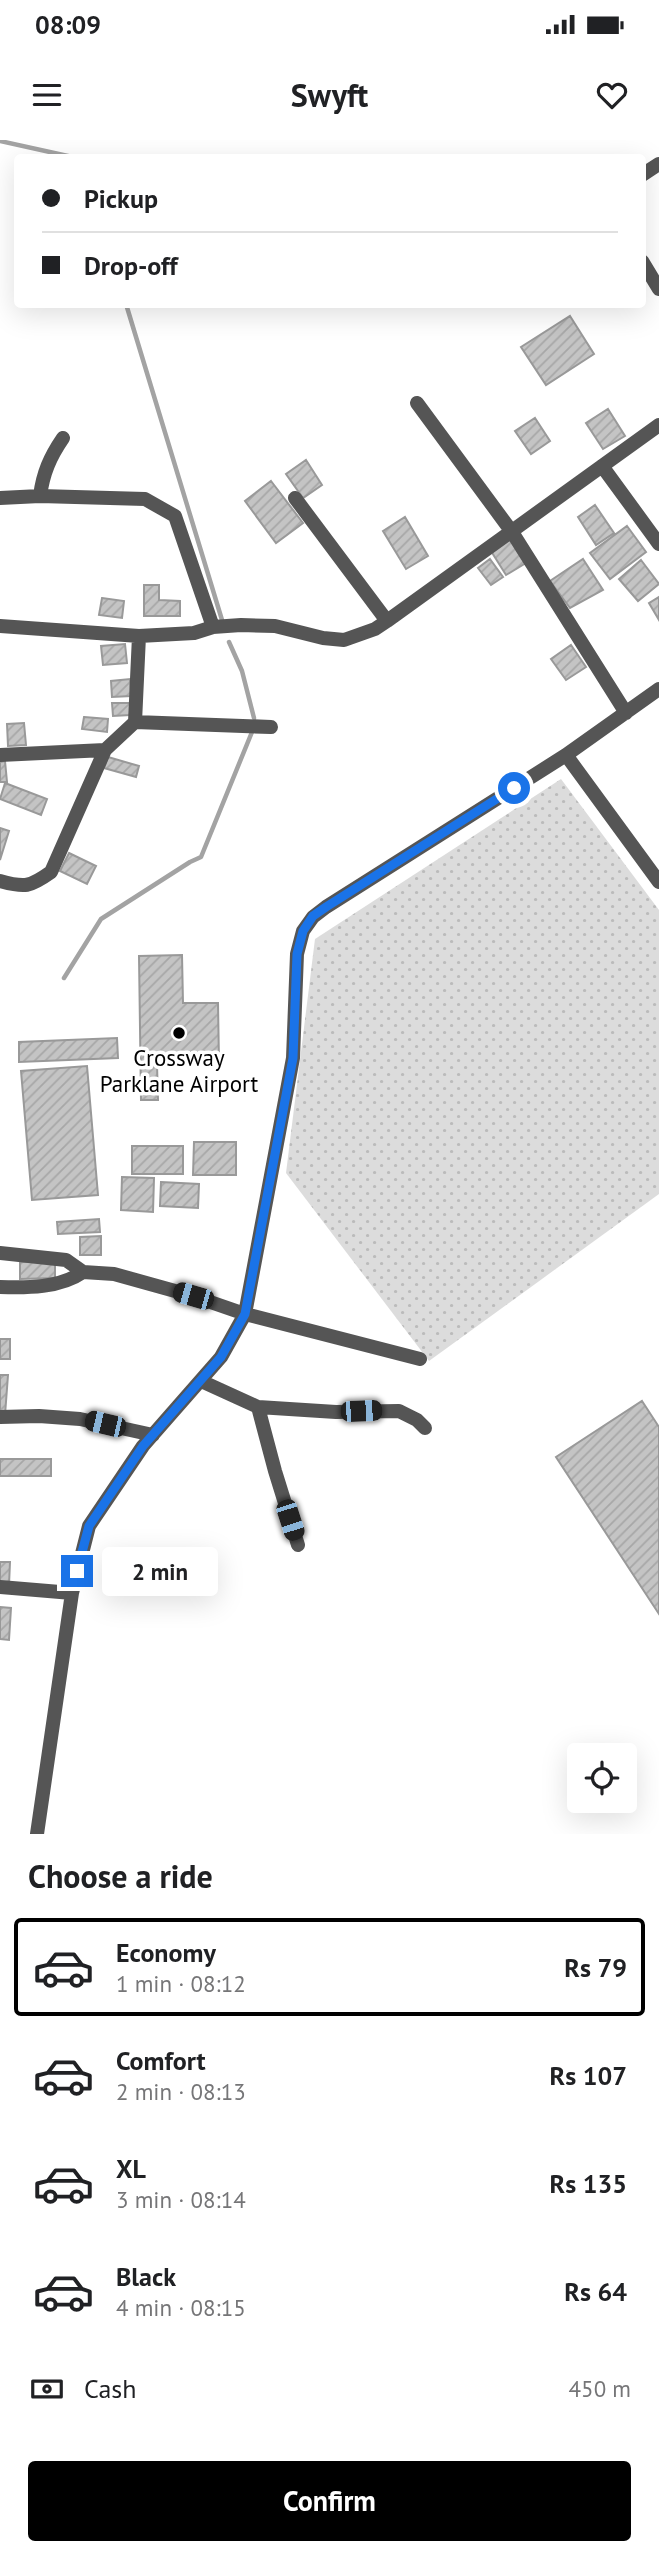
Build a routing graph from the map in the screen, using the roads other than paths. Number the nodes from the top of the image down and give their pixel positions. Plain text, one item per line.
1 (646, 268) edge
2 (659, 289) edge
3 (417, 403) dead end
4 (658, 427) edge
5 (63, 438) dead end
6 (602, 466) junction
7 (40, 495) junction
8 (0, 498) edge
9 (295, 498) dead end
10 (512, 533) junction
11 (659, 544) edge
12 (387, 621) junction
13 (0, 626) edge
14 (213, 627) junction
15 (139, 636) junction
16 (659, 689) edge
17 (626, 713) junction
18 (135, 722) junction
19 (271, 727) dead end
20 (105, 750) junction
21 (0, 755) edge
22 (566, 755) junction
23 (0, 881) edge
24 (659, 882) edge
25 (0, 1253) edge
26 (83, 1272) junction
27 (0, 1287) edge
28 (245, 1314) junction
29 (419, 1359) dead end
30 (201, 1381) junction
31 (258, 1407) junction
32 (0, 1417) edge
33 (425, 1428) dead end
34 (153, 1435) junction
35 (298, 1545) dead end
36 (0, 1587) edge
37 (72, 1593) junction
38 (37, 1834) edge

1 - 2 street
3 - 10 street
4 - 6 street
5 - 7 street
6 - 10 street
6 - 11 street
7 - 8 street
7 - 14 street
9 - 12 street
10 - 12 street
10 - 17 street
12 - 14 street
13 - 15 street
14 - 15 street
15 - 18 street
16 - 17 street
17 - 22 street
18 - 19 street
18 - 20 street
20 - 21 street
20 - 23 street
22 - 24 street
22 - 28 street
25 - 26 street
26 - 27 street
26 - 28 street
28 - 29 street
28 - 30 street
30 - 31 street
30 - 34 street
31 - 33 street
31 - 35 street
32 - 34 street
34 - 37 street
36 - 37 street
37 - 38 street

